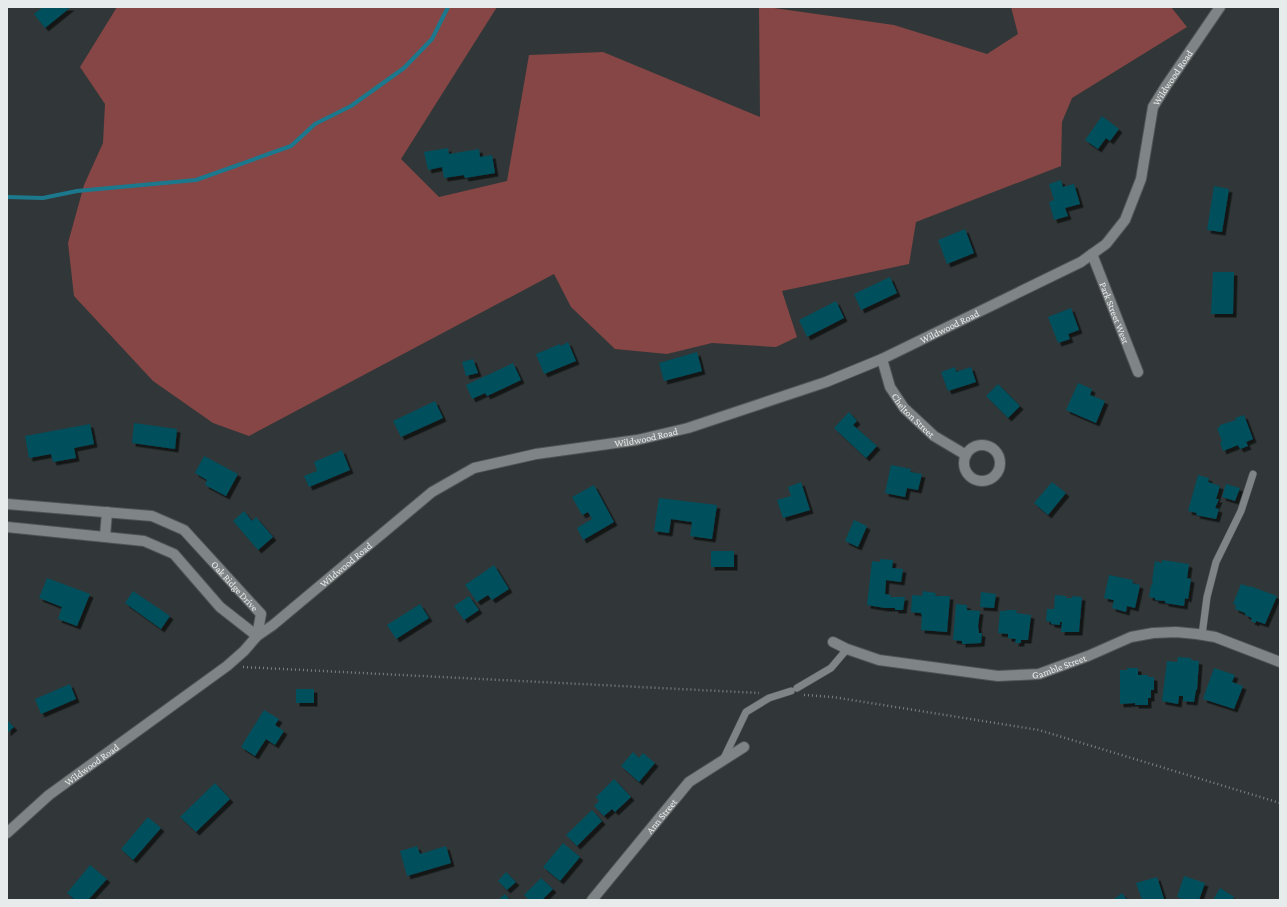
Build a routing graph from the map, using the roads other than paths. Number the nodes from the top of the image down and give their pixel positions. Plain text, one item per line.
1 (1220, 7) edge
2 (1092, 254) junction
3 (882, 359) junction
4 (1138, 372) dead end
5 (966, 455) dead end
6 (1253, 474) dead end
7 (7, 504) edge
8 (107, 512) junction
9 (7, 527) edge
10 (105, 536) junction
11 (1202, 635) junction
12 (257, 636) junction
13 (833, 642) dead end
14 (848, 649) junction
15 (1280, 662) edge
16 (744, 747) dead end
17 (723, 761) junction
18 (7, 833) edge
19 (592, 900) edge

1 - 2 street, Wildwood Road
2 - 3 street, Wildwood Road
2 - 4 street, Park Street West
3 - 5 street, Chelton Street
3 - 12 street, Wildwood Road
6 - 11 lane
7 - 8 street, Oak Ridge Drive
8 - 10 street
8 - 12 street, Oak Ridge Drive
9 - 10 street
10 - 12 street
11 - 14 street, Gamble Street
11 - 15 street, Gamble Street
12 - 18 street, Wildwood Road
13 - 14 street, Gamble Street
14 - 17 lane
16 - 17 street, Ann Street
17 - 19 street, Ann Street

